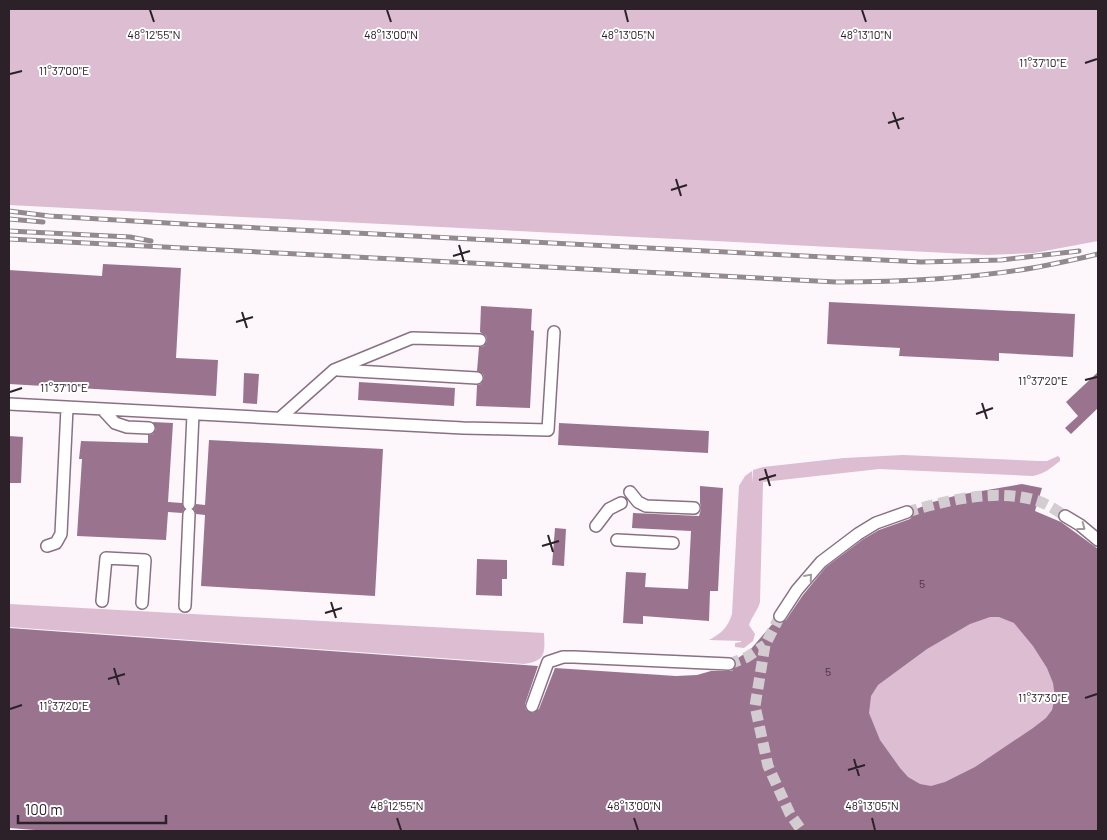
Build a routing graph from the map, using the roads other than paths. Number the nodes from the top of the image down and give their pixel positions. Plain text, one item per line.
1 (554, 332) dead end
2 (480, 340) dead end
3 (334, 370) junction
4 (477, 378) dead end
5 (9, 404) edge
6 (67, 408) junction
7 (103, 410) junction
8 (193, 414) junction
9 (280, 418) junction
10 (149, 428) dead end
11 (630, 492) dead end
12 (621, 503) dead end
13 (694, 508) dead end
14 (907, 512) tunnel mouth
15 (1066, 516) tunnel mouth
16 (596, 526) dead end
17 (618, 540) dead end
18 (1098, 540) edge
19 (673, 543) dead end
20 (47, 546) dead end
21 (102, 601) dead end
22 (142, 603) dead end
23 (185, 606) dead end
24 (780, 616) tunnel mouth
25 (729, 664) tunnel mouth
26 (532, 706) dead end

1 - 9 lane
2 - 3 lane
3 - 4 lane
3 - 9 lane
5 - 6 lane
6 - 7 lane
6 - 20 lane
7 - 8 lane
7 - 10 lane
8 - 9 lane
8 - 23 lane
11 - 13 lane
12 - 16 lane
24 -> 14 lane
15 -> 18 lane
17 - 19 lane
21 - 22 lane
25 - 26 lane

